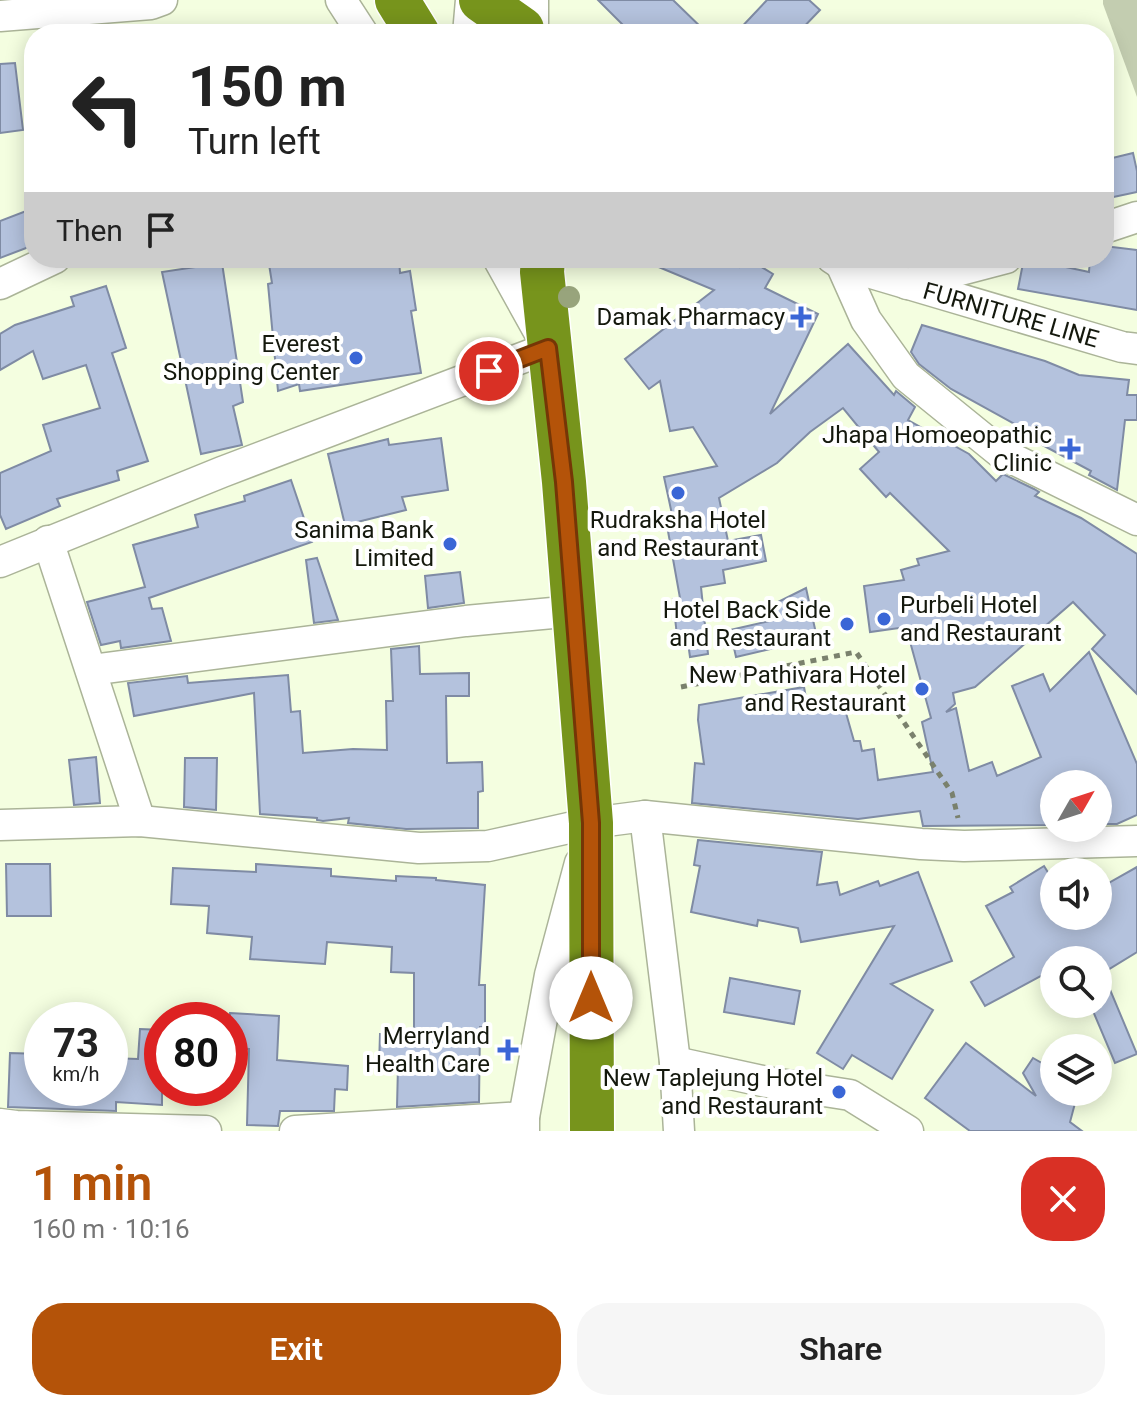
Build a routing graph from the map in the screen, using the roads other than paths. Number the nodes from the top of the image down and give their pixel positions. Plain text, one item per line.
1 (162, 0) edge
2 (341, 0) edge
3 (397, 0) edge
4 (471, 0) edge
5 (481, 0) edge
6 (0, 16) edge
7 (357, 24) edge
8 (412, 24) edge
9 (469, 24) edge
10 (522, 24) edge
11 (1137, 217) edge
12 (1114, 225) edge
13 (34, 268) edge
14 (504, 268) edge
15 (540, 268) edge
16 (840, 268) edge
17 (856, 268) edge
18 (969, 268) edge
19 (0, 284) edge
20 (905, 285) junction
21 (548, 348) junction
22 (1137, 349) edge
23 (1137, 520) edge
24 (48, 541) junction
25 (0, 562) edge
26 (574, 611) junction
27 (91, 670) junction
28 (645, 816) junction
29 (140, 821) junction
30 (591, 823) junction
31 (0, 825) edge
32 (1137, 841) edge
33 (675, 1062) junction
34 (0, 1124) edge
35 (524, 1124) edge
36 (206, 1131) edge
37 (295, 1131) edge
38 (592, 1131) edge
39 (679, 1131) edge
40 (908, 1131) edge

1 - 6 street
2 - 7 street
3 - 8 highway
4 - 9 street
5 - 10 highway
11 - 12 street
13 - 19 street
14 - 21 street
15 - 21 highway
16 - 23 street
17 - 20 street, FURNITURE LINE
18 - 20 street
20 - 22 street, FURNITURE LINE
21 - 24 street
21 - 26 highway
24 - 25 street
24 - 27 street
26 - 27 street
26 - 30 highway
27 - 29 street
28 - 30 street
28 - 32 street
28 - 33 street
29 - 30 street
29 - 31 street
30 - 35 street
30 - 38 highway
33 - 39 street
33 - 40 street
34 - 36 street
35 - 37 street

